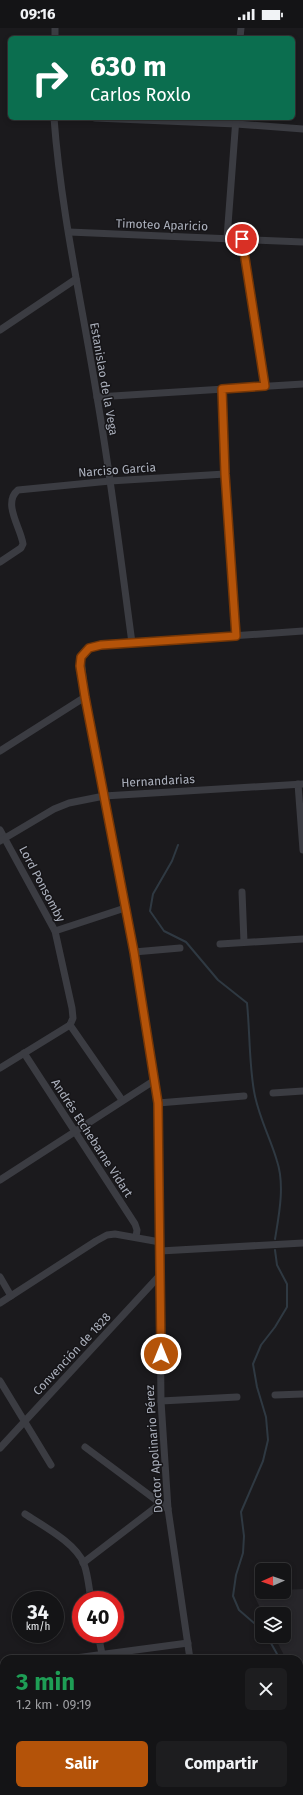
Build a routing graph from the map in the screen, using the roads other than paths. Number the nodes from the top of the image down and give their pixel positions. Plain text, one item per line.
1 (54, 120) edge
2 (189, 120) edge
3 (236, 121) edge
4 (303, 129) edge
5 (69, 232) junction
6 (228, 238) junction
7 (242, 239) junction
8 (303, 242) edge
9 (76, 279) junction
10 (0, 330) edge
11 (303, 384) edge
12 (265, 386) junction
13 (222, 389) junction
14 (97, 397) junction
15 (225, 474) junction
16 (110, 481) junction
17 (0, 562) edge
18 (303, 631) edge
19 (236, 636) junction
20 (132, 643) junction
21 (85, 697) junction
22 (0, 751) edge
23 (301, 784) edge
24 (104, 796) junction
25 (0, 830) edge
26 (2, 839) edge
27 (303, 850) edge
28 (242, 892) dead end
29 (125, 908) junction
30 (55, 931) junction
31 (303, 939) edge
32 (244, 942) junction
33 (220, 944) dead end
34 (180, 948) dead end
35 (134, 952) junction
36 (70, 1025) junction
37 (24, 1053) junction
38 (0, 1068) edge
39 (155, 1080) junction
40 (303, 1090) edge
41 (273, 1093) dead end
42 (244, 1096) dead end
43 (122, 1100) junction
44 (158, 1103) junction
45 (75, 1131) junction
46 (0, 1180) edge
47 (136, 1237) junction
48 (160, 1242) junction
49 (303, 1243) edge
50 (160, 1251) junction
51 (160, 1274) junction
52 (0, 1277) edge
53 (11, 1296) junction
54 (0, 1303) edge
55 (0, 1381) edge
56 (303, 1394) edge
57 (275, 1396) dead end
58 (237, 1397) dead end
59 (161, 1401) junction
60 (25, 1421) junction
61 (85, 1447) dead end
62 (0, 1448) edge
63 (51, 1465) dead end
64 (160, 1504) junction
65 (168, 1509) junction
66 (26, 1514) dead end
67 (83, 1563) junction
68 (89, 1591) edge
69 (100, 1643) edge
70 (188, 1643) junction
71 (102, 1655) edge
72 (114, 1655) edge
73 (190, 1655) edge

1 - 5 street, Estanislao de la Vega
2 - 3 street
3 - 4 street
3 - 6 street
5 - 6 street, Timoteo Aparicio
5 - 9 street, Estanislao de la Vega
6 - 7 street, Timoteo Aparicio
7 - 8 street, Timoteo Aparicio
7 - 12 street
9 - 10 street
9 - 14 street, Estanislao de la Vega
11 - 12 street
12 - 13 street
13 - 14 street
13 - 15 street
14 - 16 street, Estanislao de la Vega
15 - 16 street, Narciso Garcia
15 - 19 street
16 - 17 street, Narciso Garcia
16 - 20 street, Estanislao de la Vega
18 - 19 street
19 - 20 street
20 - 21 street, Doctor Apolinario Pérez
21 - 22 street
21 - 24 street, Doctor Apolinario Pérez
23 - 24 street, Hernandarias
23 - 27 street
24 - 26 street, Hernandarias
24 - 29 street, Doctor Apolinario Pérez
25 - 26 street, Lord Ponsomby
26 - 30 street, Lord Ponsomby
28 - 32 street
29 - 30 street
29 - 35 street, Doctor Apolinario Pérez
30 - 36 street, Lord Ponsomby
31 - 32 street
32 - 33 street
34 - 35 street
35 - 39 street, Doctor Apolinario Pérez
36 - 37 street
36 - 43 street
37 - 38 street
37 - 45 street, Andrés Etchebarne Vidart
39 - 43 street
39 - 44 street, Doctor Apolinario Pérez
40 - 41 street
42 - 44 street
43 - 45 street
44 - 48 street, Doctor Apolinario Pérez
45 - 46 street
45 - 47 street, Andrés Etchebarne Vidart
47 - 48 street
47 - 53 street
48 - 50 street, Doctor Apolinario Pérez
49 - 50 street
50 - 51 street, Doctor Apolinario Pérez
51 - 59 street, Doctor Apolinario Pérez
51 - 60 street, Convención de 1828
52 - 53 street
53 - 54 street
55 - 60 street
56 - 57 street
58 - 59 street
59 - 65 street, Doctor Apolinario Pérez
60 - 62 street, Convención de 1828
60 - 63 street
61 - 64 street
64 - 65 street
64 - 67 street
65 - 70 street, Doctor Apolinario Pérez
66 - 67 street
67 - 68 street
69 - 71 street
70 - 72 street
70 - 73 street, Doctor Apolinario Pérez

